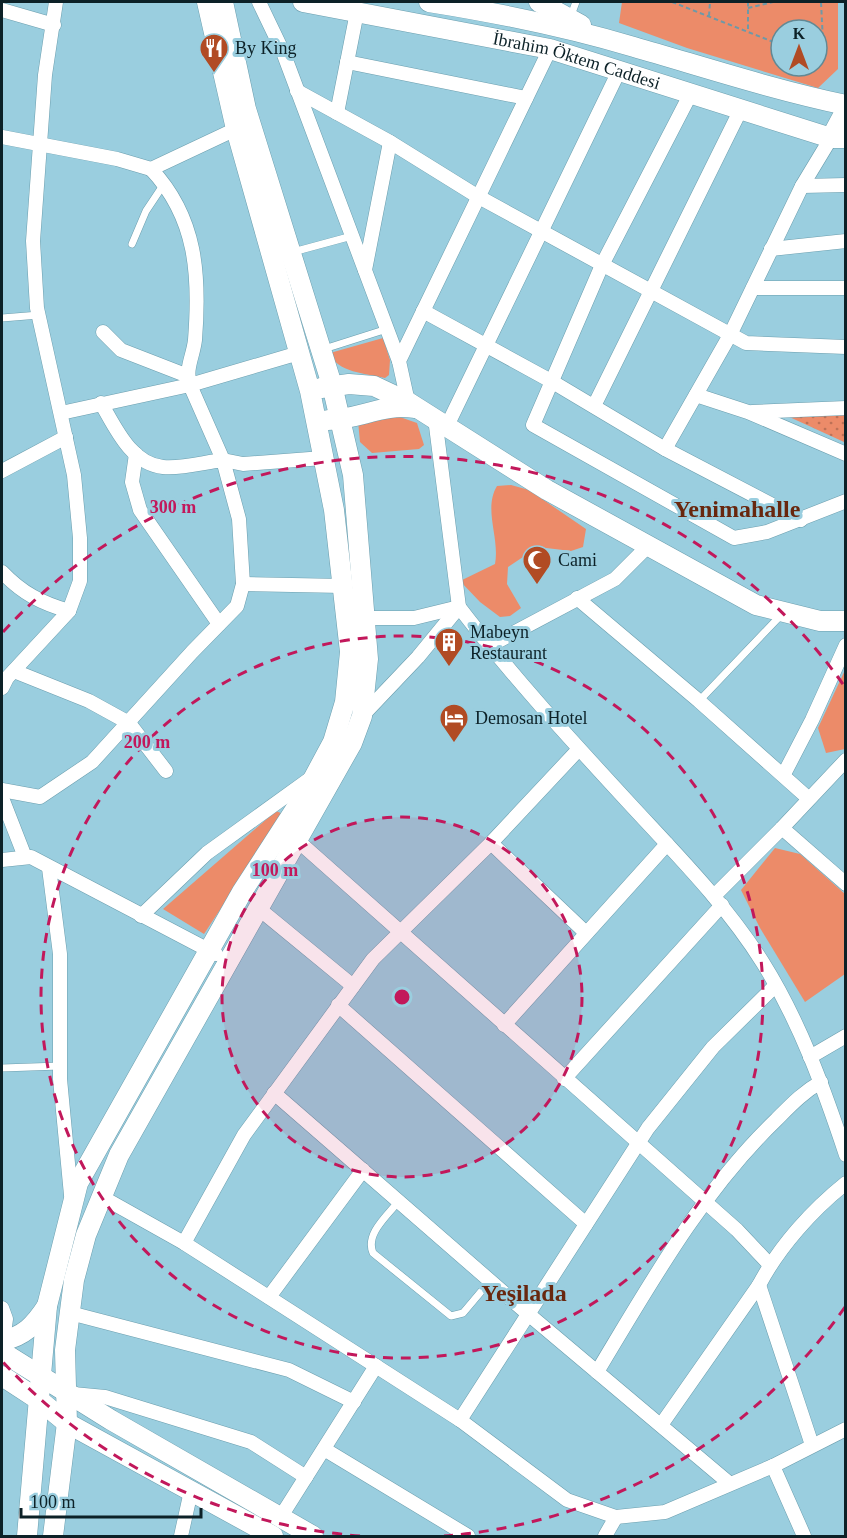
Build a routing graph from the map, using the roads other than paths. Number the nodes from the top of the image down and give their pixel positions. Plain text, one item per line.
1 (56, 2) edge
2 (207, 2) edge
3 (224, 2) edge
4 (259, 2) edge
5 (303, 2) edge
6 (429, 2) edge
7 (539, 2) edge
8 (2, 10) edge
9 (573, 11) edge
10 (357, 12) junction
11 (54, 25) junction
12 (634, 47) junction
13 (550, 49) junction
14 (347, 62) junction
15 (619, 71) junction
16 (297, 91) junction
17 (690, 95) junction
18 (526, 98) junction
19 (846, 105) edge
20 (846, 110) edge
21 (740, 111) junction
22 (337, 113) junction
23 (236, 129) junction
24 (2, 137) edge
25 (838, 138) edge
26 (390, 142) junction
27 (38, 143) junction
28 (151, 169) junction
29 (164, 184) junction
30 (846, 185) edge
31 (802, 186) junction
32 (477, 196) junction
33 (543, 232) junction
34 (351, 236) junction
35 (846, 242) edge
36 (132, 244) dead end
37 (771, 249) junction
38 (291, 253) junction
39 (602, 265) junction
40 (365, 271) junction
41 (753, 288) junction
42 (846, 288) edge
43 (651, 292) junction
44 (423, 311) junction
45 (39, 315) junction
46 (2, 318) edge
47 (387, 329) junction
48 (103, 332) dead end
49 (730, 335) junction
50 (488, 346) junction
51 (846, 346) edge
52 (321, 350) junction
53 (298, 353) junction
54 (399, 361) junction
55 (189, 380) junction
56 (551, 381) junction
57 (332, 385) junction
58 (310, 391) junction
59 (696, 395) junction
60 (101, 403) junction
61 (594, 406) junction
62 (846, 408) edge
63 (748, 412) junction
64 (61, 413) junction
65 (427, 414) junction
66 (316, 420) junction
67 (341, 420) junction
68 (66, 437) junction
69 (665, 449) junction
70 (136, 454) junction
71 (846, 454) edge
72 (323, 458) junction
73 (223, 460) junction
74 (2, 471) edge
75 (846, 501) edge
76 (801, 520) junction
77 (648, 546) junction
78 (2, 572) edge
79 (243, 584) junction
80 (343, 586) junction
81 (577, 598) junction
82 (459, 607) junction
83 (69, 611) junction
84 (784, 612) junction
85 (365, 618) junction
86 (820, 621) junction
87 (846, 621) edge
88 (219, 624) junction
89 (846, 628) edge
90 (846, 645) edge
91 (489, 646) junction
92 (14, 671) junction
93 (2, 688) edge
94 (699, 701) junction
95 (362, 716) junction
96 (129, 723) junction
97 (579, 749) junction
98 (846, 760) edge
99 (166, 771) dead end
100 (316, 774) junction
101 (784, 774) junction
102 (2, 790) edge
103 (2, 798) edge
104 (808, 798) junction
105 (782, 828) junction
106 (298, 842) junction
107 (491, 843) junction
108 (667, 844) junction
109 (25, 858) junction
110 (2, 860) edge
111 (49, 868) junction
112 (846, 884) edge
113 (718, 901) junction
114 (258, 908) junction
115 (141, 916) junction
116 (400, 932) junction
117 (585, 932) junction
118 (208, 951) junction
119 (229, 960) junction
120 (353, 986) junction
121 (776, 986) junction
122 (338, 1005) junction
123 (504, 1025) junction
124 (846, 1036) edge
125 (810, 1057) junction
126 (60, 1066) junction
127 (2, 1068) edge
128 (564, 1079) junction
129 (821, 1082) junction
130 (274, 1093) junction
131 (840, 1116) edge
132 (639, 1146) junction
133 (846, 1155) edge
134 (363, 1170) junction
135 (846, 1183) edge
136 (102, 1197) junction
137 (398, 1202) junction
138 (72, 1203) junction
139 (705, 1203) junction
140 (586, 1224) junction
141 (184, 1243) junction
142 (770, 1265) junction
143 (490, 1281) junction
144 (759, 1285) junction
145 (269, 1298) junction
146 (47, 1306) junction
147 (70, 1313) junction
148 (527, 1313) junction
149 (4, 1314) edge
150 (24, 1333) junction
151 (2, 1345) edge
152 (376, 1366) junction
153 (597, 1372) junction
154 (2, 1376) edge
155 (42, 1377) junction
156 (66, 1393) junction
157 (39, 1400) junction
158 (354, 1402) junction
159 (460, 1420) junction
160 (67, 1423) junction
161 (661, 1425) junction
162 (846, 1429) edge
163 (812, 1445) junction
164 (324, 1449) junction
165 (773, 1466) junction
166 (306, 1477) junction
167 (729, 1483) junction
168 (191, 1491) junction
169 (616, 1516) junction
170 (280, 1518) junction
171 (27, 1536) edge
172 (53, 1536) edge
173 (181, 1536) edge
174 (273, 1536) edge
175 (313, 1536) edge
176 (468, 1536) edge
177 (605, 1536) edge
178 (804, 1536) edge

1 - 11 street
2 - 23 main road
3 - 38 main road
4 - 16 street
5 - 10 main road, İbrahim Öktem Caddesi
6 - 12 main road, İbrahim Öktem Caddesi
7 - 9 main road
8 - 11 street
9 - 12 main road
10 - 13 main road, İbrahim Öktem Caddesi
10 - 14 street
11 - 27 street
12 - 19 main road, İbrahim Öktem Caddesi
13 - 15 main road, İbrahim Öktem Caddesi
13 - 18 street
14 - 18 street
14 - 22 street
15 - 17 main road, İbrahim Öktem Caddesi
15 - 33 street
16 - 22 street
16 - 34 street
17 - 21 main road, İbrahim Öktem Caddesi
17 - 39 street
18 - 32 street
20 - 25 main road
21 - 25 main road, İbrahim Öktem Caddesi
21 - 43 street
22 - 26 street
23 - 28 street
23 - 53 main road
24 - 27 street
25 - 31 street
26 - 32 street
26 - 40 street
27 - 28 street
27 - 45 street
28 - 29 street
29 - 36 lane
29 - 55 street
30 - 31 street
31 - 37 street
32 - 33 street
32 - 44 street
33 - 39 street
33 - 50 street
34 - 38 lane
34 - 40 street
35 - 37 street
37 - 41 street
38 - 52 main road
39 - 43 street
39 - 56 street
40 - 47 street
41 - 42 street
41 - 49 street
43 - 49 street
43 - 61 street
44 - 50 street
44 - 54 street
45 - 46 lane
45 - 64 street
47 - 52 lane
47 - 54 street
48 - 55 street
49 - 51 street
49 - 59 street
50 - 56 street
50 - 65 street
52 - 57 main road
53 - 55 street
53 - 58 main road
54 - 65 street
55 - 60 street
55 - 73 street
56 - 61 street
56 - 76 street
57 - 58 main road
57 - 65 main road
57 - 67 main road
58 - 66 main road
59 - 63 street
59 - 69 street
60 - 64 street
60 - 70 street
61 - 69 street
62 - 63 street
63 - 71 street
64 - 68 street
65 - 67 main road
65 - 77 main road
65 - 82 street
66 - 67 main road
66 - 72 main road
67 - 85 main road
68 - 74 street
68 - 83 street
69 - 76 street
70 - 73 street
70 - 88 street
72 - 73 street
72 - 80 main road
73 - 79 street
75 - 76 street
77 - 81 street
77 - 84 main road
78 - 83 street
79 - 80 street
79 - 88 street
80 - 100 main road
81 - 91 street
81 - 94 street
82 - 85 street
82 - 91 street
82 - 95 street
83 - 92 street
84 - 86 main road
84 - 94 lane
85 - 95 main road
86 - 87 main road
86 - 89 main road
88 - 96 street
90 - 101 street
91 - 97 street
92 - 93 street
92 - 96 street
94 - 101 street
95 - 106 main road
96 - 99 street
96 - 102 street
97 - 107 street
97 - 108 street
98 - 104 street
100 - 115 street
100 - 118 main road
101 - 104 street
103 - 109 street
104 - 105 street
105 - 112 street
105 - 113 street
106 - 114 main road
106 - 116 street
107 - 116 street
107 - 117 street
108 - 113 street
108 - 117 street
109 - 110 street
109 - 111 street
111 - 115 street
111 - 126 street
113 - 121 street
113 - 128 street
114 - 119 main road
114 - 120 street
115 - 118 street
116 - 120 street
116 - 123 street
117 - 123 street
118 - 119 street
118 - 138 main road
119 - 136 main road
120 - 122 street
121 - 125 street
121 - 132 street
122 - 130 street
122 - 140 street
123 - 128 street
124 - 125 street
125 - 129 street
126 - 127 lane
126 - 138 street
128 - 132 street
129 - 131 street
129 - 139 street
130 - 134 street
130 - 141 street
131 - 133 street
132 - 139 street
132 - 140 street
134 - 137 street
134 - 145 street
135 - 142 street
136 - 141 street
136 - 147 main road
137 - 143 street
137 - 143 lane
138 - 146 main road
139 - 142 street
139 - 153 street
140 - 148 street
141 - 145 street
142 - 144 street
143 - 148 street
144 - 161 street
144 - 163 street
145 - 152 street
146 - 150 main road
146 - 155 main road
147 - 156 main road
147 - 158 street
148 - 153 street
148 - 159 street
149 - 150 street
149 - 151 street
150 - 151 main road
151 - 155 main road
152 - 158 street
152 - 159 street
153 - 161 street
154 - 157 main road
155 - 156 main road
155 - 157 main road
156 - 160 main road
156 - 166 street
156 - 170 main road
157 - 160 main road
157 - 171 main road
158 - 164 street
159 - 169 street
160 - 168 main road
160 - 172 main road
161 - 167 street
162 - 163 street
163 - 165 street
164 - 166 street
164 - 176 street
165 - 167 street
165 - 178 street
166 - 170 street
167 - 169 street
168 - 173 street
168 - 174 main road
169 - 177 street
170 - 175 main road

